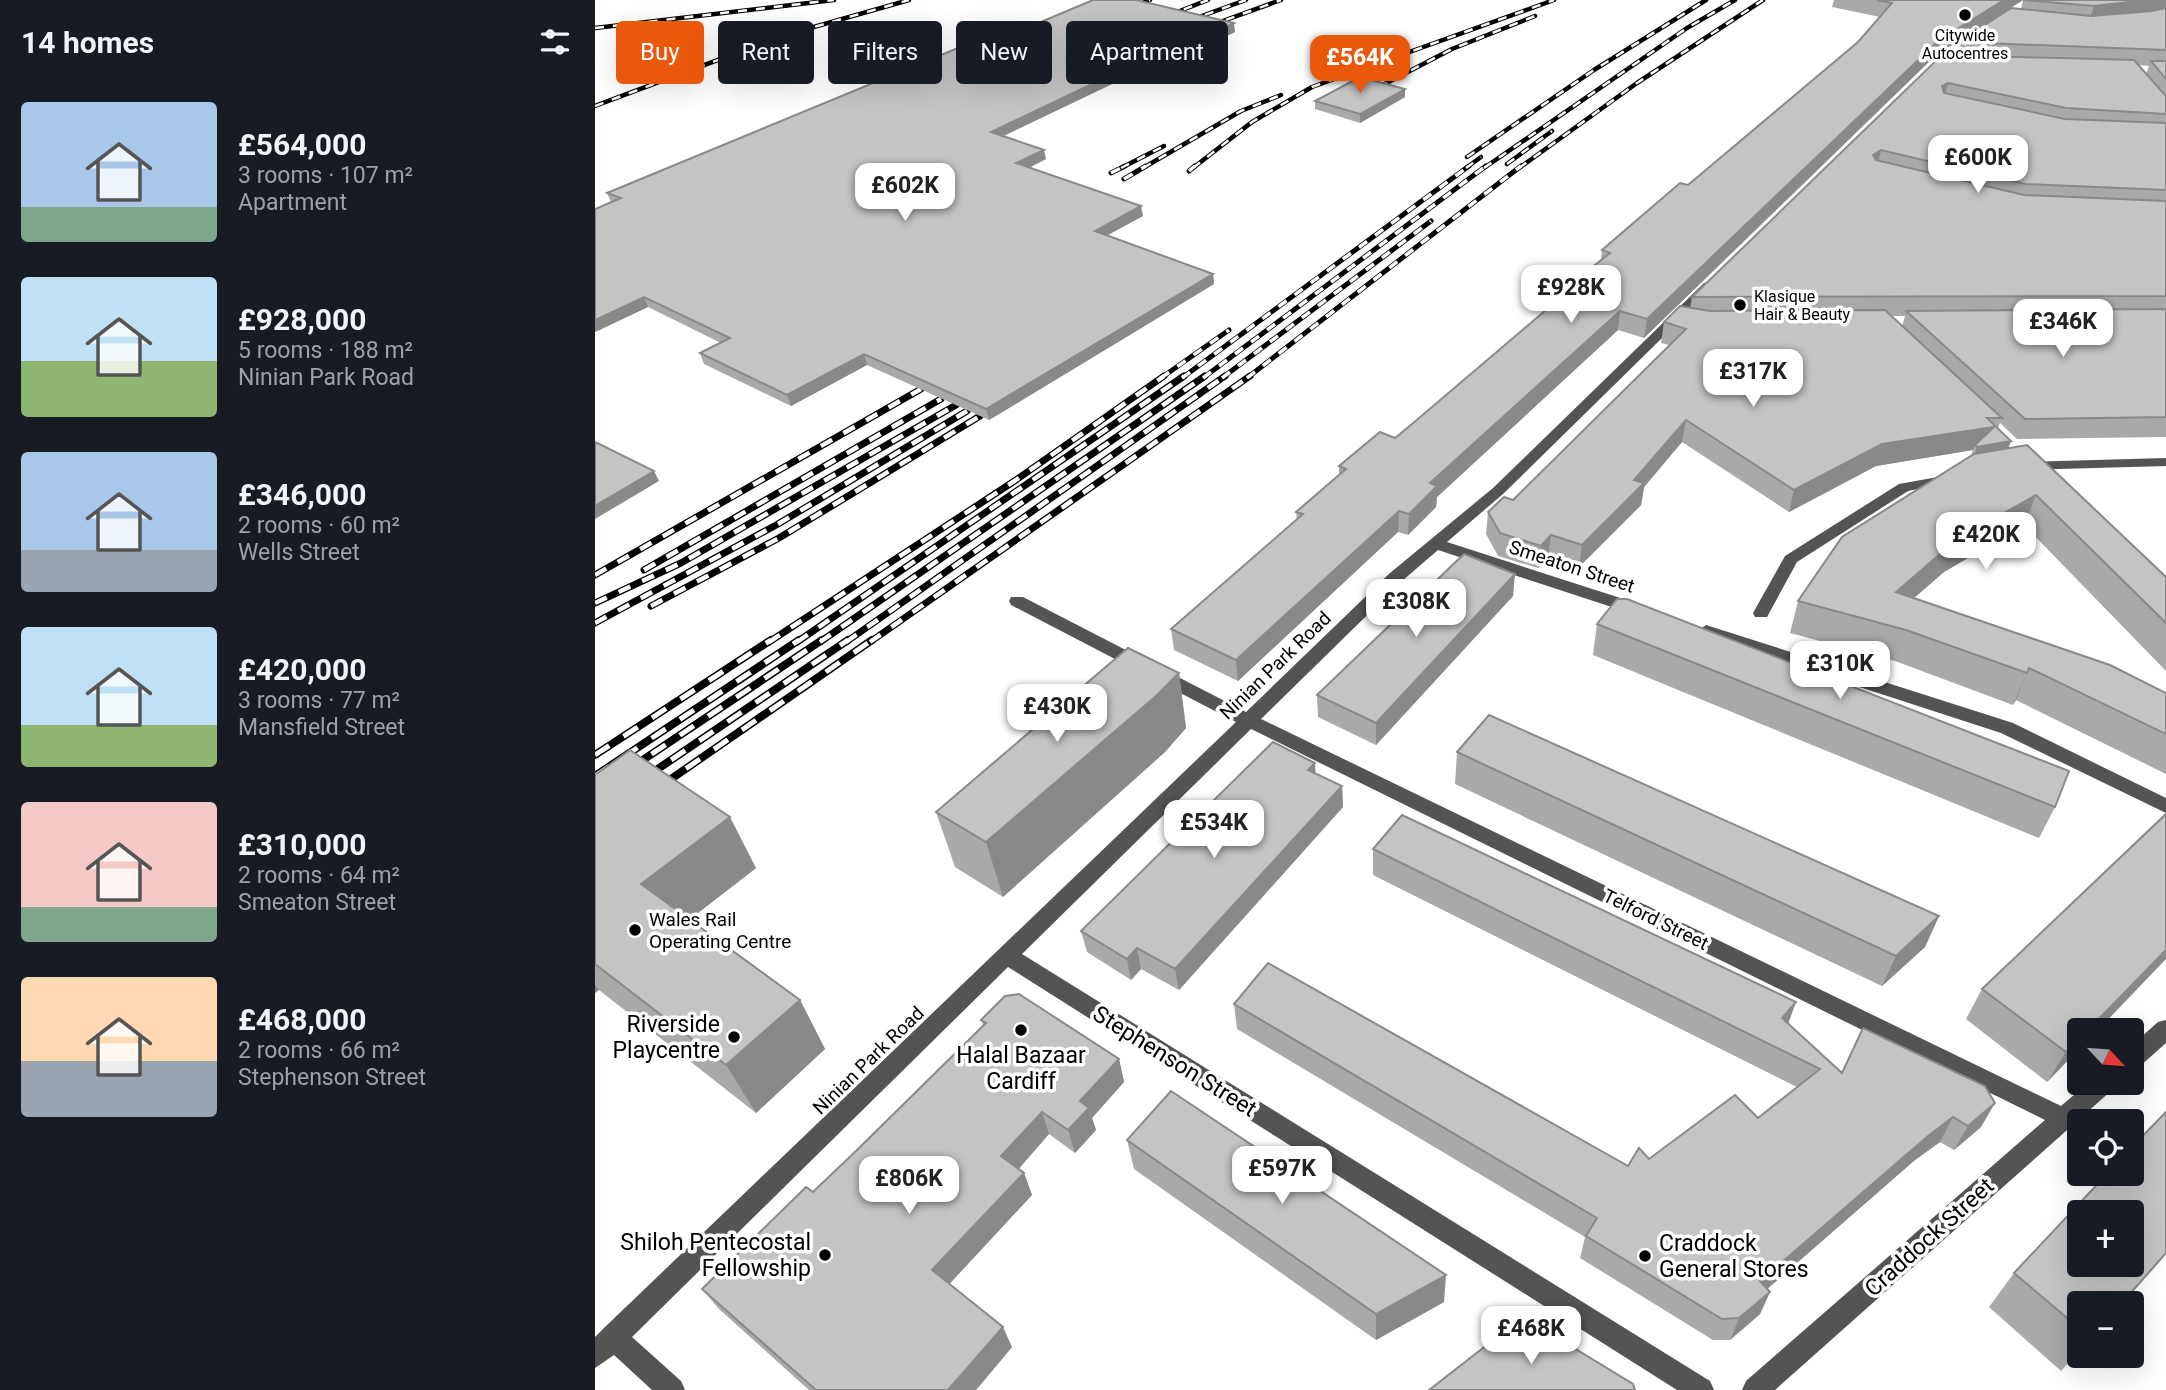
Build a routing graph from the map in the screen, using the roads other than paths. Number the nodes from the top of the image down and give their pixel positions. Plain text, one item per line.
1 (1724, 271) edge
2 (2027, 460) junction
3 (2166, 462) edge
4 (2007, 469) edge
5 (1968, 476) edge
6 (2051, 482) edge
7 (1436, 544) junction
8 (1017, 601) dead end
9 (1761, 613) dead end
10 (1656, 615) edge
11 (1694, 628) edge
12 (1248, 720) junction
13 (2166, 806) edge
14 (1006, 955) junction
15 (2166, 1029) edge
16 (2144, 1048) edge
17 (2089, 1096) edge
18 (2063, 1118) junction
19 (604, 1346) edge
20 (673, 1390) edge
21 (1701, 1390) edge
22 (1755, 1390) edge

1 - 7 street, Ninian Park Road
2 - 3 street
2 - 4 street
2 - 6 street
5 - 9 street
7 - 10 street, Smeaton Street
7 - 12 street, Ninian Park Road
8 - 12 street, Telford Street
11 - 13 street
12 - 14 street, Ninian Park Road
12 - 18 street, Telford Street
14 - 19 street, Ninian Park Road
14 - 21 street, Stephenson Street
15 - 16 street
17 - 18 street, Craddock Street
18 - 22 street, Craddock Street
19 - 20 street

